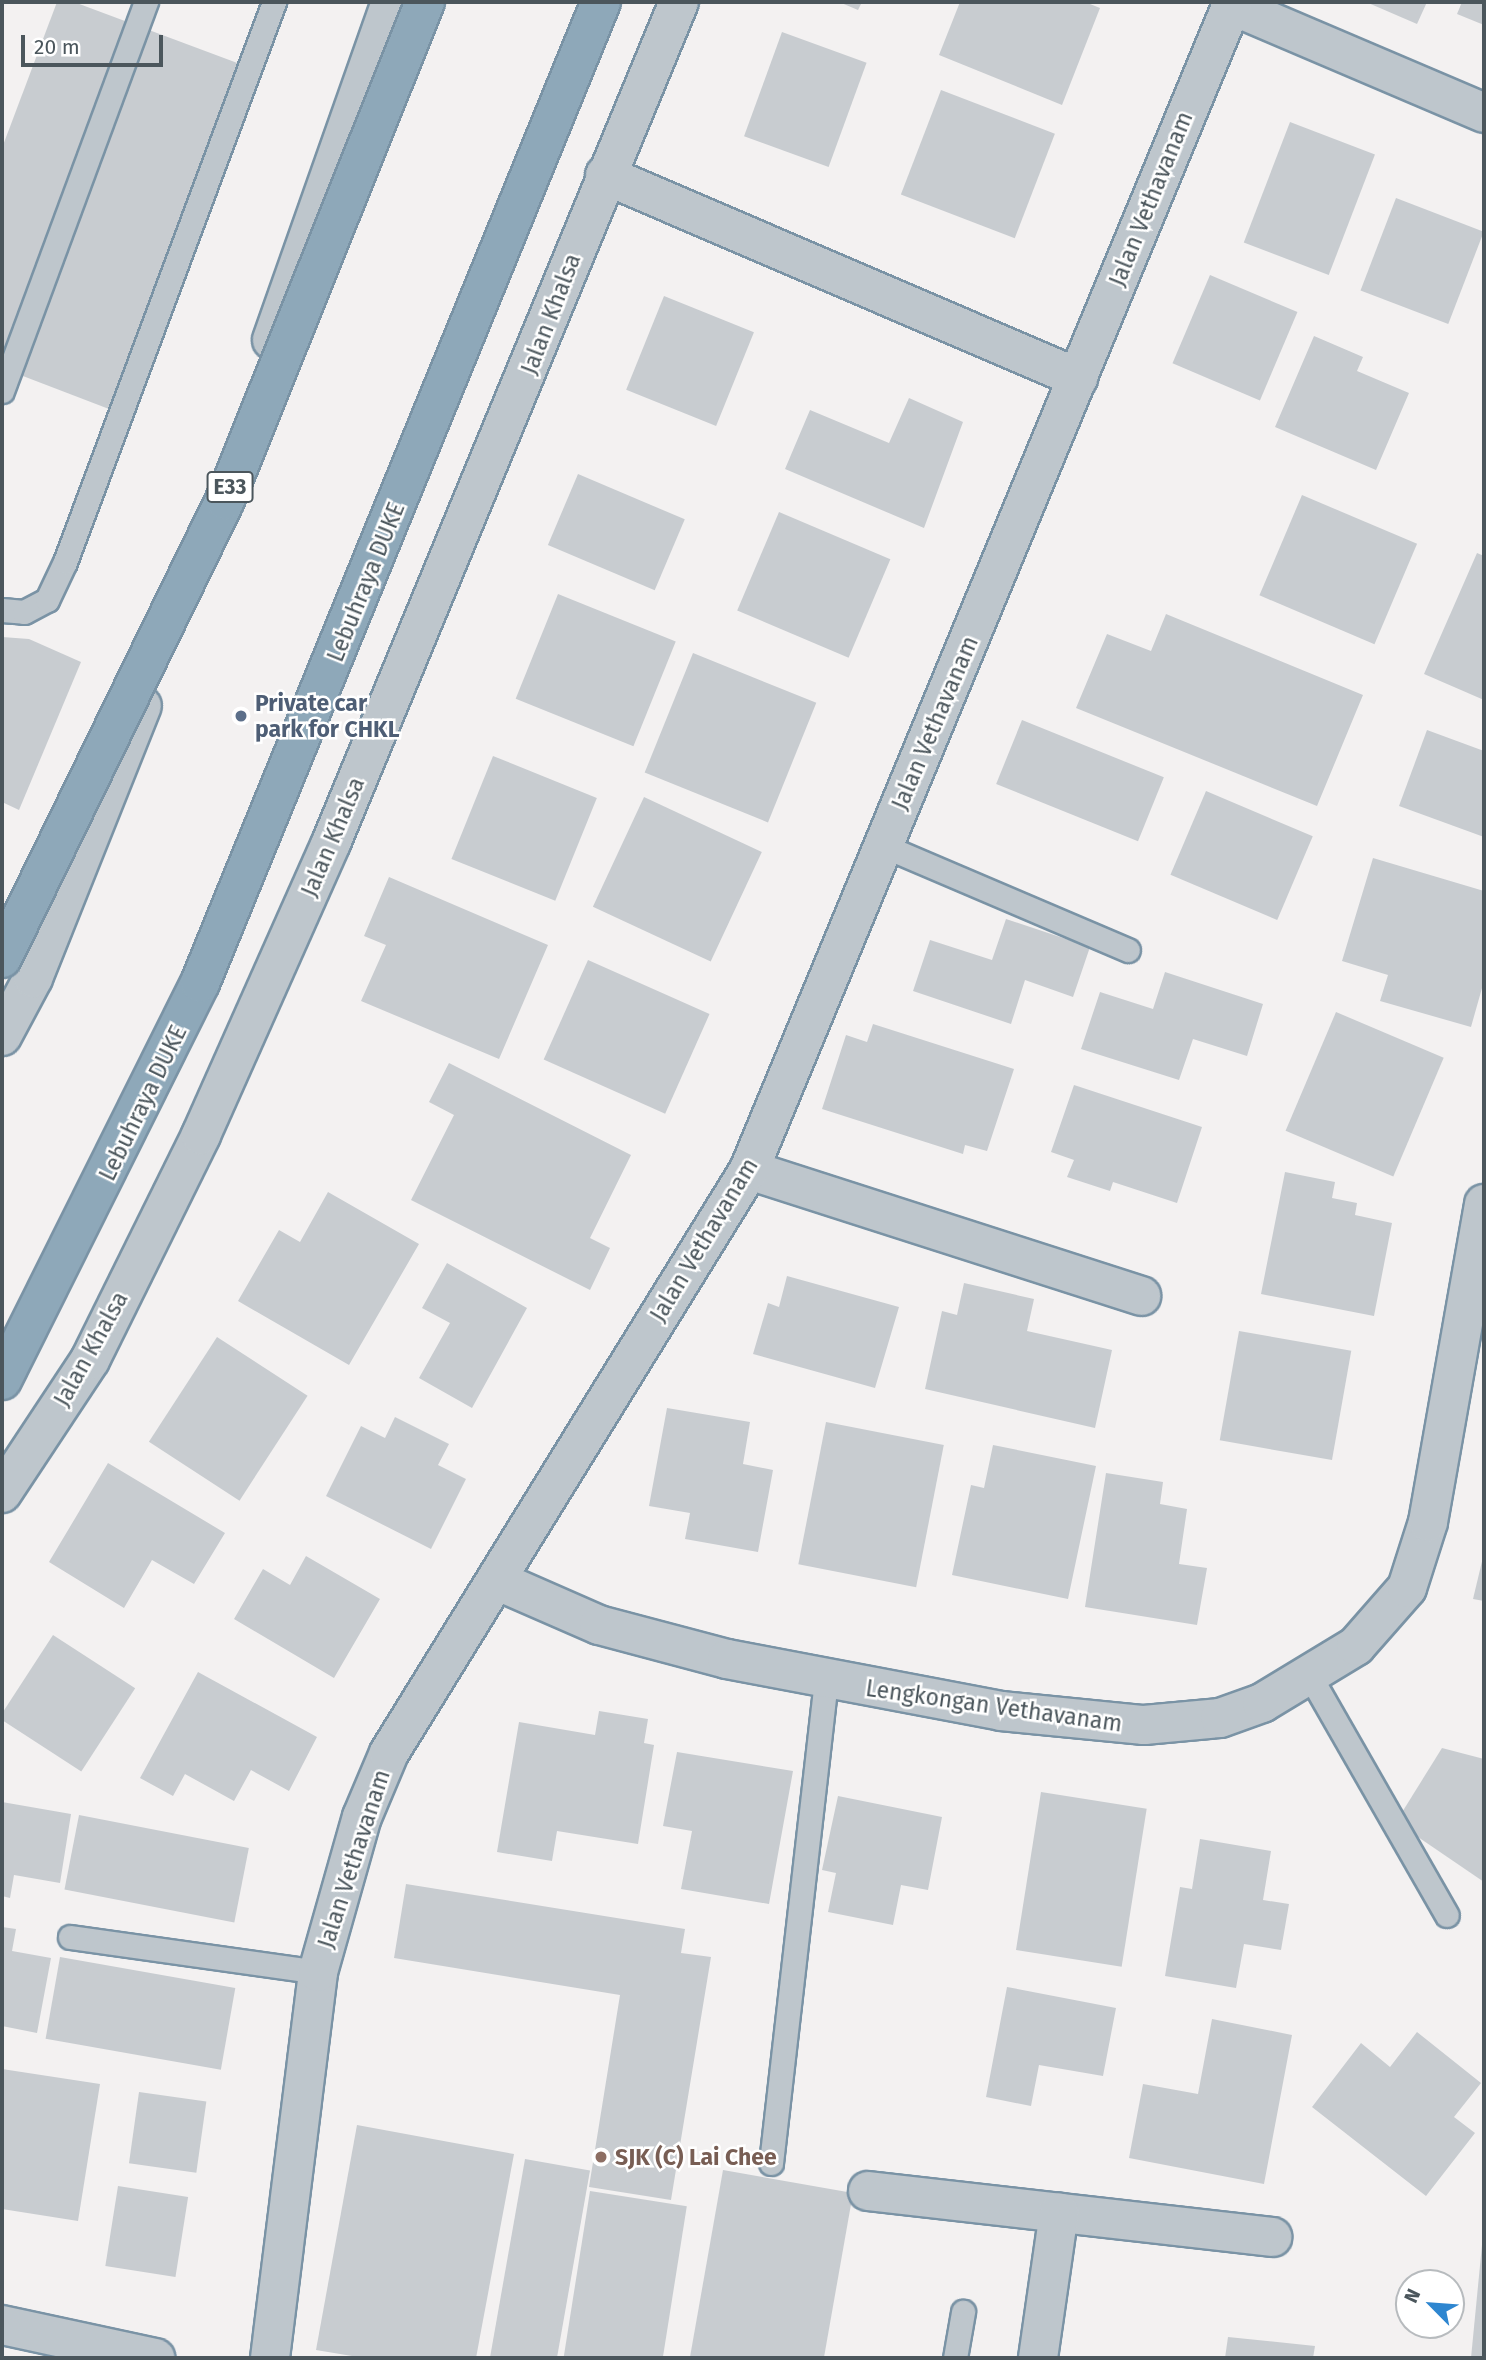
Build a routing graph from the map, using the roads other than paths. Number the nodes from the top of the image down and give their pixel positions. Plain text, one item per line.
1 (146, 2) edge
2 (274, 2) edge
3 (391, 2) edge
4 (425, 2) edge
5 (601, 2) edge
6 (679, 2) edge
7 (1232, 4) edge
8 (1484, 113) edge
9 (605, 175) junction
10 (1078, 378) junction
11 (2, 391) edge
12 (2, 610) edge
13 (884, 846) junction
14 (1128, 950) dead end
15 (2, 958) edge
16 (2, 1036) edge
17 (749, 1170) junction
18 (1484, 1204) edge
19 (1141, 1296) dead end
20 (2, 1380) edge
21 (2, 1493) edge
22 (496, 1580) junction
23 (1311, 1678) junction
24 (826, 1682) junction
25 (1447, 1914) dead end
26 (70, 1937) dead end
27 (318, 1972) junction
28 (771, 2163) dead end
29 (869, 2191) dead end
30 (1059, 2213) junction
31 (1272, 2237) dead end
32 (963, 2312) dead end
33 (2, 2325) edge
34 (155, 2358) edge
35 (270, 2358) edge
36 (955, 2358) edge
37 (1038, 2358) edge

1 - 11 lane
2 - 12 lane
3 - 16 street
4 - 15 highway, E33, bridge
5 - 20 highway, Lebuhraya DUKE
6 - 9 street, Jalan Khalsa
7 - 8 street
7 - 10 street, Jalan Vethavanam
9 - 10 street
9 - 21 street, Jalan Khalsa
10 - 13 street, Jalan Vethavanam
13 - 14 lane
13 - 17 street, Jalan Vethavanam
17 - 19 street
17 - 22 street, Jalan Vethavanam
18 - 23 street, Lengkongan Vethavanam
22 - 24 street, Lengkongan Vethavanam
22 - 27 street, Jalan Vethavanam
23 - 24 street, Lengkongan Vethavanam
23 - 25 lane
24 - 28 lane
26 - 27 lane
27 - 35 street, Jalan Vethavanam
29 - 30 street
30 - 31 street
30 - 37 street
32 - 36 lane
33 - 34 street

